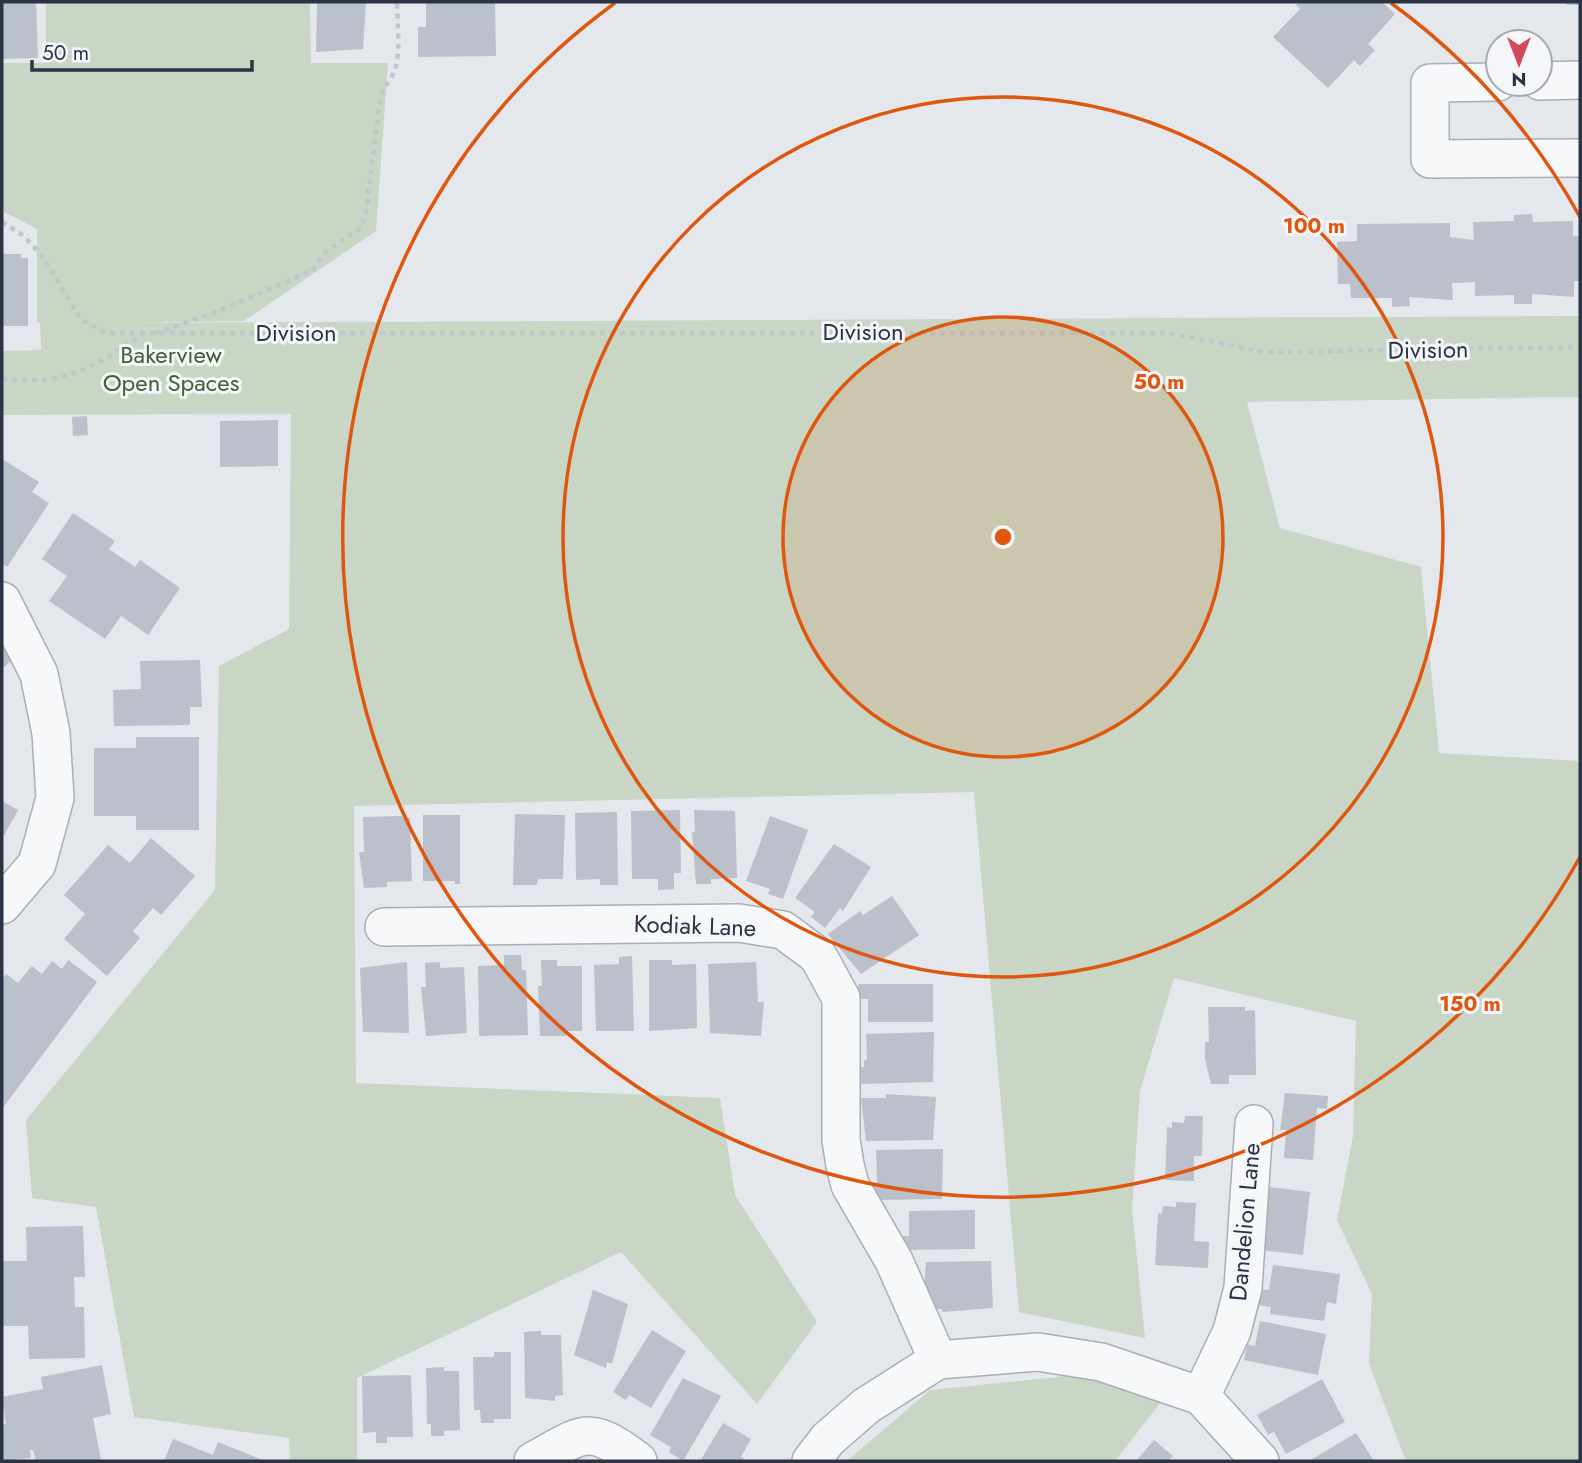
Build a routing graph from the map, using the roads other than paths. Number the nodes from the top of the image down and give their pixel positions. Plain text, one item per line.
1 (1580, 80) edge
2 (1554, 81) edge
3 (1484, 82) edge
4 (1580, 158) edge
5 (2, 601) edge
6 (2, 905) edge
7 (384, 927) dead end
8 (1254, 1124) dead end
9 (938, 1360) junction
10 (1201, 1396) junction
11 (533, 1461) edge
12 (638, 1461) edge
13 (811, 1461) edge
14 (1260, 1461) edge

1 - 2 street
3 - 4 street
5 - 6 street
7 - 9 street, Kodiak Lane
8 - 10 street, Dandelion Lane
9 - 10 street
9 - 13 street
10 - 14 street
11 - 12 street

